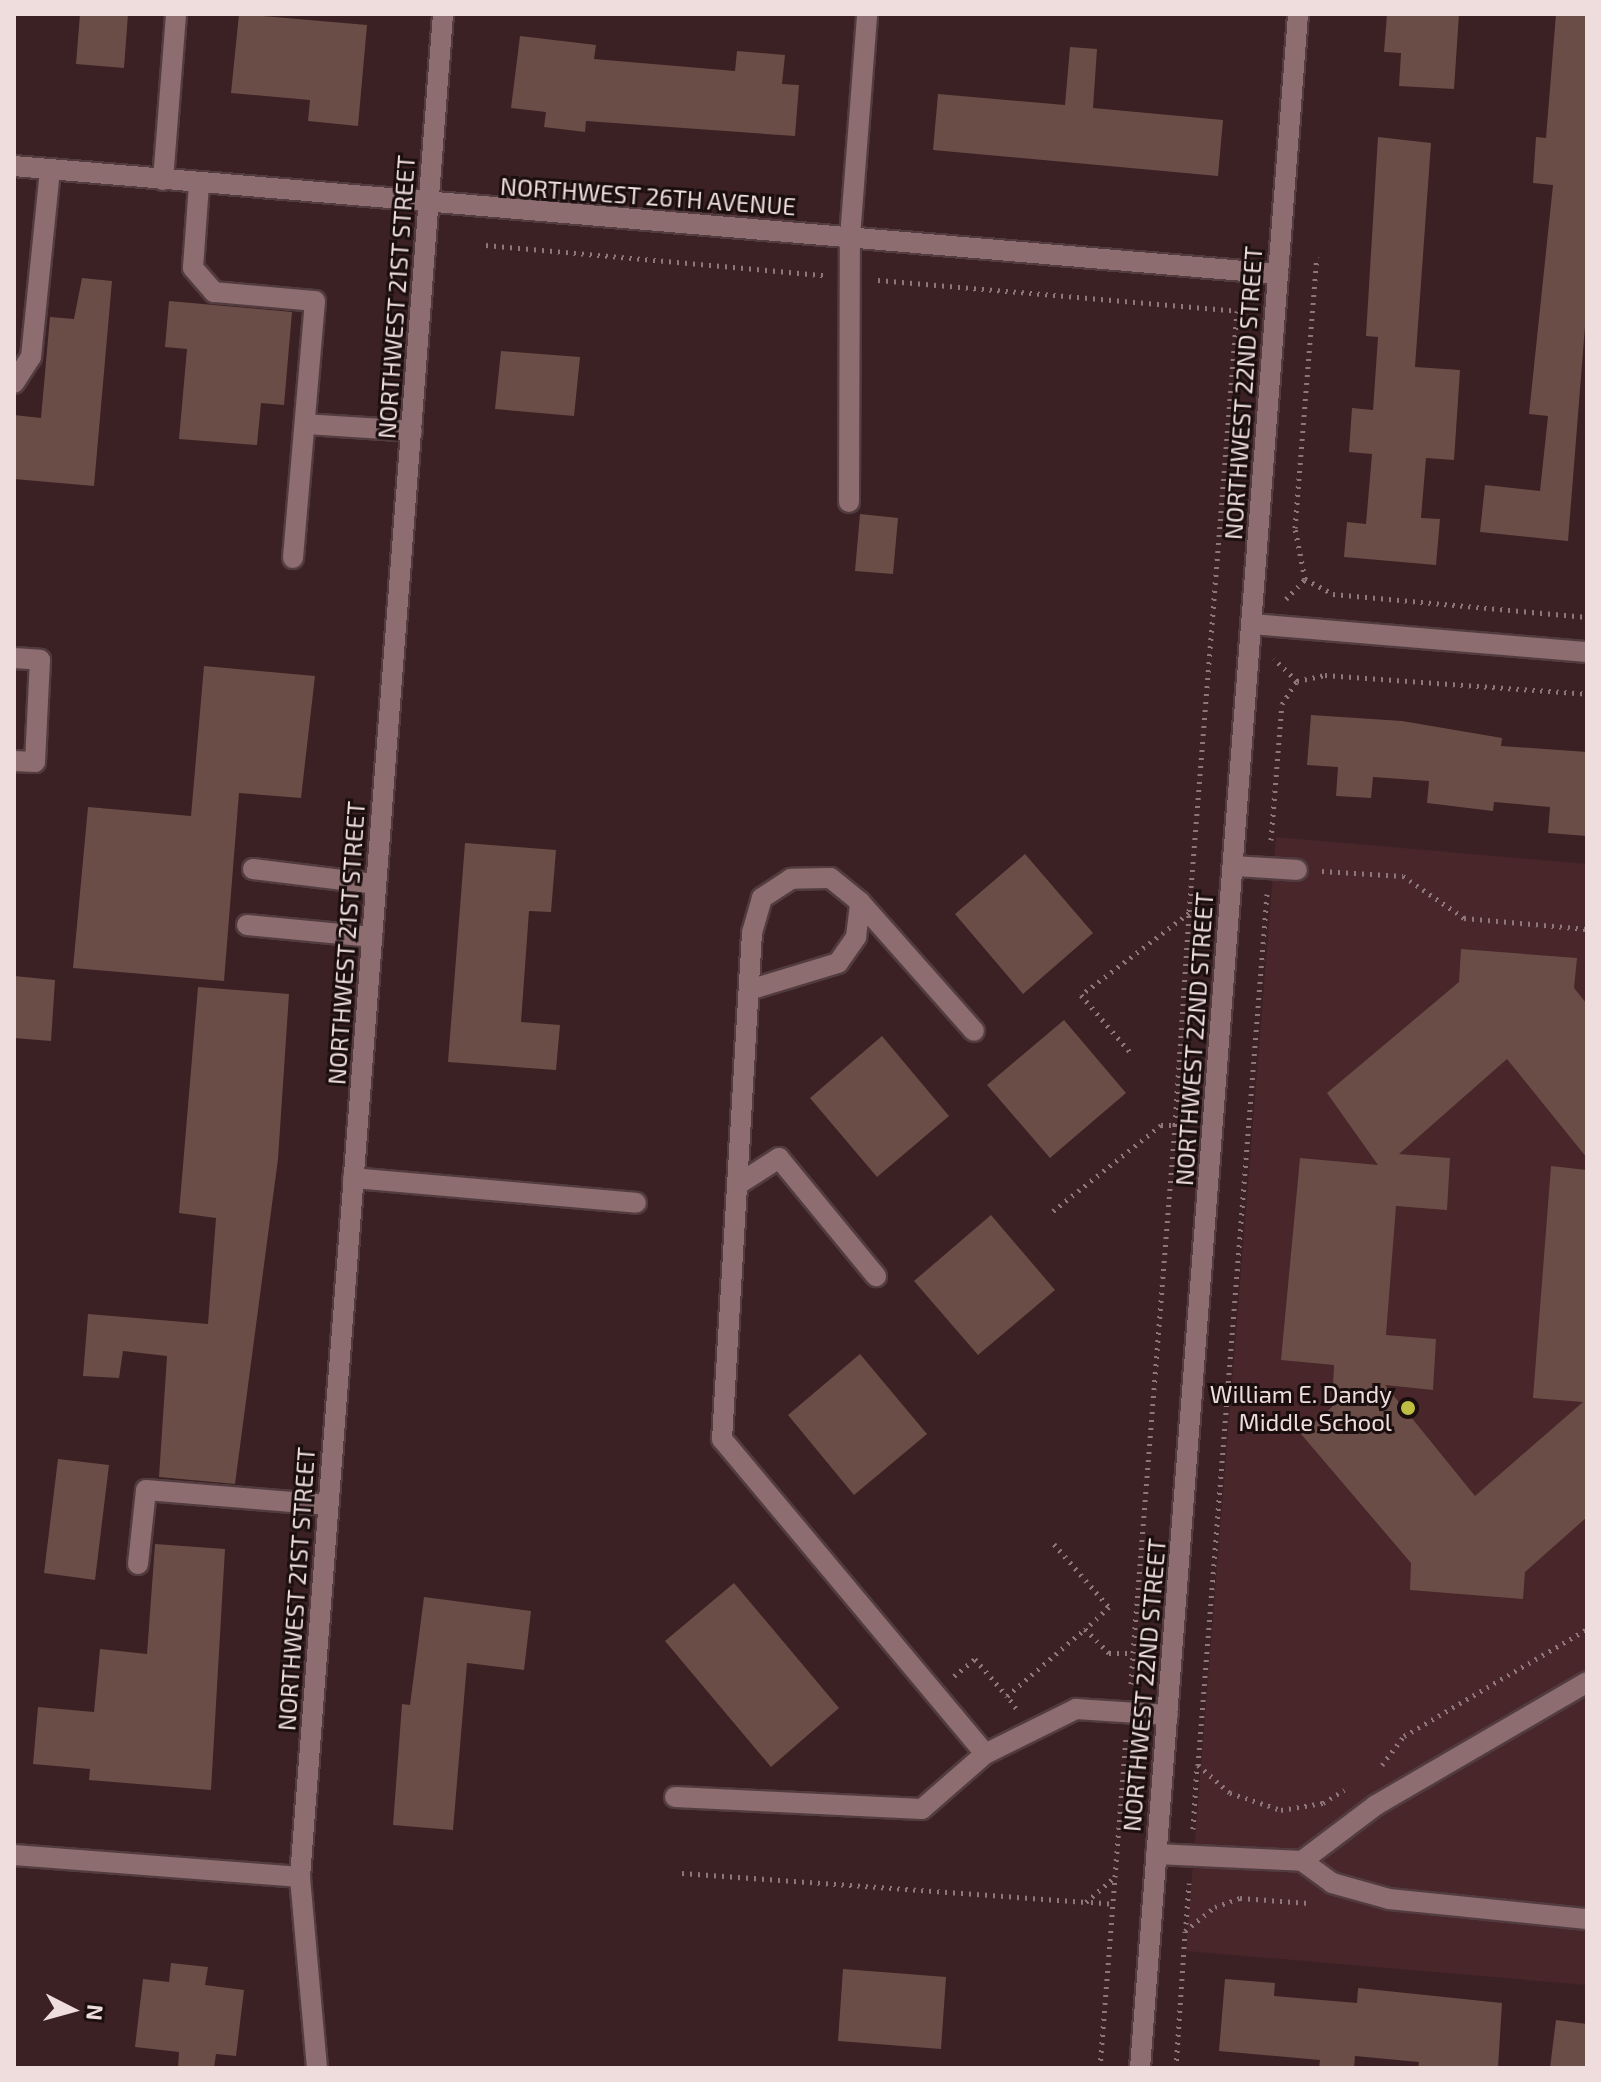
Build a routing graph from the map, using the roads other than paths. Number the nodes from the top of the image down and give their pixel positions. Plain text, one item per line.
1 (176, 14) edge
2 (443, 14) edge
3 (867, 14) edge
4 (1298, 14) edge
5 (14, 166) edge
6 (50, 170) junction
7 (163, 180) junction
8 (199, 184) junction
9 (429, 206) junction
10 (850, 237) junction
11 (1278, 274) junction
12 (14, 383) edge
13 (305, 424) junction
14 (412, 431) junction
15 (849, 502) dead end
16 (293, 558) dead end
17 (1253, 624) junction
18 (1587, 652) edge
19 (14, 658) edge
20 (14, 761) edge
21 (1234, 866) junction
22 (253, 869) dead end
23 (1297, 870) road end
24 (376, 884) junction
25 (860, 902) junction
26 (247, 925) dead end
27 (372, 937) junction
28 (749, 990) junction
29 (974, 1031) dead end
30 (353, 1178) junction
31 (737, 1185) junction
32 (636, 1203) dead end
33 (876, 1276) dead end
34 (328, 1505) junction
35 (138, 1564) dead end
36 (1587, 1682) edge
37 (1168, 1715) junction
38 (985, 1754) junction
39 (675, 1797) dead end
40 (1156, 1854) junction
41 (14, 1855) edge
42 (1302, 1861) junction
43 (300, 1877) junction
44 (1587, 1919) edge
45 (317, 2068) edge
46 (1140, 2068) edge

1 - 7 street
2 - 9 street, NORTHWEST 21ST STREET
3 - 10 street
4 - 11 street, NORTHWEST 22ND STREET
5 - 6 street, NORTHWEST 26TH AVENUE
6 - 7 street, NORTHWEST 26TH AVENUE
6 - 12 street
7 - 8 street, NORTHWEST 26TH AVENUE
8 - 9 street, NORTHWEST 26TH AVENUE
8 - 13 street
9 - 10 street, NORTHWEST 26TH AVENUE
9 - 14 street, NORTHWEST 21ST STREET
10 - 11 street, NORTHWEST 26TH AVENUE
10 - 15 street
11 - 17 street, NORTHWEST 22ND STREET
13 - 14 street
13 - 16 street
14 - 24 street, NORTHWEST 21ST STREET
17 - 18 street
17 - 21 street, NORTHWEST 22ND STREET
19 - 20 street
21 - 23 street
21 - 37 street, NORTHWEST 22ND STREET
22 - 24 street
24 - 27 street, NORTHWEST 21ST STREET
25 - 28 street
25 - 28 street
25 - 29 street
26 - 27 street
27 - 30 street, NORTHWEST 21ST STREET
28 - 31 street
30 - 32 street
30 - 34 street, NORTHWEST 21ST STREET
31 - 33 street
31 - 38 street
34 - 35 street
34 - 43 street, NORTHWEST 21ST STREET
36 - 42 street
37 - 38 street
37 - 40 street, NORTHWEST 22ND STREET
38 - 39 street
40 - 42 street
40 - 46 street, NORTHWEST 22ND STREET
41 - 43 street
42 - 44 street
43 - 45 street, NORTHWEST 21ST STREET

